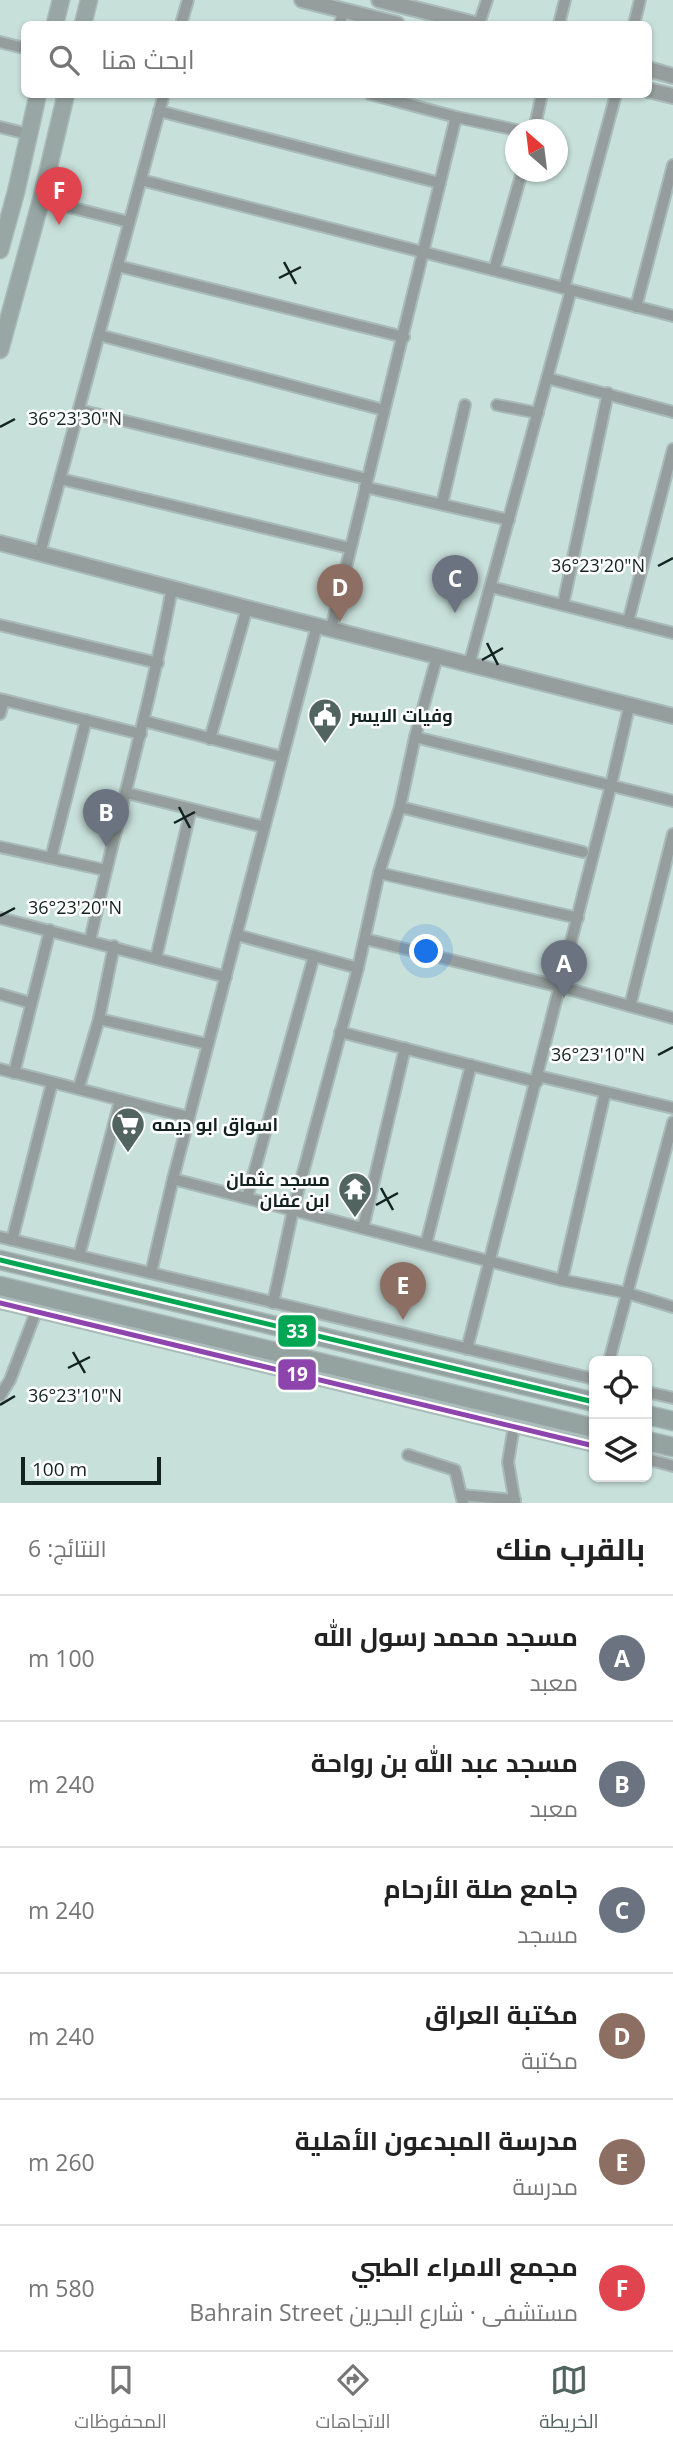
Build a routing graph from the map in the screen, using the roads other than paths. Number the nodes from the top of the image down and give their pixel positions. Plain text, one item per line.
1 (61, 0) edge
2 (89, 0) edge
3 (188, 0) edge
4 (302, 0) edge
5 (379, 0) edge
6 (487, 0) edge
7 (565, 0) edge
8 (640, 0) edge
9 (342, 18) edge
10 (56, 21) edge
11 (84, 21) edge
12 (182, 21) edge
13 (370, 21) edge
14 (465, 21) edge
15 (478, 21) edge
16 (560, 21) edge
17 (635, 21) edge
18 (0, 42) edge
19 (21, 47) edge
20 (652, 70) edge
21 (673, 76) edge
22 (652, 91) edge
23 (673, 96) edge
24 (37, 98) edge
25 (65, 98) edge
26 (163, 98) edge
27 (385, 98) edge
28 (541, 98) edge
29 (615, 98) edge
30 (159, 111) junction
31 (456, 117) junction
32 (536, 119) edge
33 (0, 127) edge
34 (505, 128) edge
35 (28, 134) junction
36 (673, 165) edge
37 (141, 180) junction
38 (519, 182) edge
39 (440, 183) junction
40 (41, 201) junction
41 (129, 222) junction
42 (0, 250) edge
43 (424, 252) junction
44 (0, 260) edge
45 (23, 265) junction
46 (117, 267) junction
47 (494, 270) junction
48 (568, 289) junction
49 (636, 307) junction
50 (673, 316) edge
51 (99, 335) junction
52 (404, 337) junction
53 (0, 351) edge
54 (547, 378) junction
55 (608, 393) junction
56 (465, 405) dead end
57 (497, 405) dead end
58 (79, 410) junction
59 (384, 410) junction
60 (673, 412) edge
61 (538, 413) junction
62 (673, 449) edge
63 (61, 478) junction
64 (366, 483) junction
65 (442, 504) junction
66 (509, 520) junction
67 (0, 543) edge
68 (349, 548) junction
69 (40, 553) junction
70 (491, 587) junction
71 (172, 588) junction
72 (563, 605) junction
73 (247, 608) junction
74 (628, 622) junction
75 (0, 625) edge
76 (324, 627) junction
77 (673, 631) edge
78 (437, 657) junction
79 (158, 663) junction
80 (469, 665) junction
81 (2, 699) edge
82 (629, 707) junction
83 (0, 714) edge
84 (673, 716) edge
85 (86, 720) junction
86 (144, 722) junction
87 (141, 734) junction
88 (415, 737) junction
89 (210, 739) junction
90 (282, 757) junction
91 (611, 785) junction
92 (127, 793) junction
93 (673, 801) edge
94 (400, 807) junction
95 (191, 809) junction
96 (264, 827) junction
97 (673, 834) edge
98 (0, 847) edge
99 (583, 852) dead end
100 (51, 858) junction
101 (105, 870) junction
102 (379, 873) junction
103 (0, 918) edge
104 (578, 918) junction
105 (50, 930) junction
106 (237, 935) junction
107 (365, 939) junction
108 (90, 941) junction
109 (114, 946) junction
110 (314, 956) junction
111 (156, 958) junction
112 (358, 968) junction
113 (226, 977) junction
114 (561, 987) junction
115 (0, 994) edge
116 (31, 1003) junction
117 (630, 1006) junction
118 (673, 1018) edge
119 (99, 1019) junction
120 (341, 1032) junction
121 (207, 1044) junction
122 (405, 1048) junction
123 (471, 1065) junction
124 (0, 1069) edge
125 (14, 1073) junction
126 (537, 1079) junction
127 (52, 1083) junction
128 (79, 1087) junction
129 (605, 1093) junction
130 (120, 1101) junction
131 (673, 1108) edge
132 (189, 1117) junction
133 (673, 1122) edge
134 (173, 1179) junction
135 (247, 1198) junction
136 (293, 1210) junction
137 (363, 1228) junction
138 (0, 1237) edge
139 (12, 1240) junction
140 (426, 1244) junction
141 (79, 1256) junction
142 (0, 1260) edge
143 (491, 1262) junction
144 (151, 1273) junction
145 (562, 1280) junction
146 (0, 1286) edge
147 (627, 1293) junction
148 (0, 1303) edge
149 (273, 1303) junction
150 (673, 1307) edge
151 (48, 1309) junction
152 (268, 1325) junction
153 (261, 1347) junction
154 (467, 1349) junction
155 (610, 1356) edge
156 (589, 1379) edge
157 (652, 1393) edge
158 (0, 1396) edge
159 (673, 1398) edge
160 (589, 1401) edge
161 (652, 1416) edge
162 (673, 1421) edge
163 (514, 1426) junction
164 (589, 1427) edge
165 (652, 1442) edge
166 (589, 1445) edge
167 (673, 1447) edge
168 (408, 1455) dead end
169 (652, 1460) edge
170 (673, 1466) edge
171 (462, 1499) edge
172 (515, 1501) edge

1 - 10 main road
2 - 11 main road
3 - 12 street
4 - 9 street
5 - 14 street
6 - 15 street
7 - 16 street
8 - 17 street
9 - 13 street
18 - 19 street
20 - 21 street
22 - 23 street
24 - 35 main road
25 - 40 main road
26 - 30 street
27 - 31 street
28 - 32 street
29 - 48 street
30 - 37 street
30 - 39 street
31 - 34 street
31 - 39 street
33 - 35 street
35 - 42 main road
36 - 49 street
37 - 41 street
37 - 43 street
38 - 47 street
39 - 43 street
40 - 41 street
40 - 45 main road
41 - 46 street
43 - 47 street
43 - 52 street
44 - 45 main road
45 - 53 main road
46 - 51 street
46 - 52 street
47 - 48 street
48 - 49 street
48 - 54 street
49 - 50 street
51 - 58 street
51 - 59 street
52 - 59 street
54 - 55 street
54 - 61 street
55 - 60 street
55 - 72 street
56 - 65 street
57 - 61 street
58 - 63 street
58 - 64 street
59 - 64 street
61 - 66 street
62 - 74 street
63 - 68 street
63 - 69 street
64 - 65 street
64 - 68 street
65 - 66 street
66 - 70 street
67 - 69 street
68 - 76 street
69 - 71 street
70 - 72 street
70 - 80 street
71 - 73 street
71 - 79 street
72 - 74 street
73 - 76 street
73 - 89 street
74 - 77 street
75 - 79 street
76 - 78 street
76 - 90 street
78 - 80 street
78 - 88 street
79 - 86 street
80 - 82 street
81 - 83 street
81 - 85 street
82 - 84 street
82 - 91 street
85 - 87 street
85 - 100 street
86 - 87 street
86 - 89 street
87 - 92 street
88 - 91 street
88 - 94 street
89 - 90 street
90 - 96 street
91 - 93 street
91 - 104 street
92 - 95 street
92 - 101 street
94 - 99 street
94 - 102 street
95 - 96 street
95 - 111 street
96 - 106 street
97 - 117 street
98 - 100 street
100 - 101 street
101 - 108 street
102 - 104 street
102 - 107 street
103 - 105 street
104 - 114 street
105 - 108 street
105 - 116 street
106 - 110 street
106 - 113 street
107 - 112 street
107 - 114 street
108 - 109 street
109 - 111 street
109 - 119 street
110 - 112 street
110 - 135 street
111 - 113 street
112 - 120 street
113 - 121 street
114 - 117 street
114 - 126 street
115 - 116 street
116 - 125 street
117 - 118 street
119 - 121 street
119 - 128 street
120 - 122 street
120 - 136 street
121 - 132 street
122 - 123 street
122 - 137 street
123 - 126 street
123 - 140 street
124 - 125 street
125 - 127 street
126 - 129 street
126 - 143 street
127 - 128 street
127 - 139 street
128 - 130 street
129 - 131 street
129 - 145 street
130 - 132 street
130 - 141 street
132 - 134 street
133 - 147 street
134 - 135 street
134 - 144 street
135 - 136 street
136 - 137 street
136 - 149 street
137 - 140 street
138 - 139 street
139 - 141 street
140 - 143 street
141 - 144 street
142 - 152 highway
143 - 145 street
143 - 154 street
144 - 149 street
145 - 147 street
146 - 151 highway
147 - 150 street
147 - 155 street
148 - 151 street
149 - 154 street
151 - 153 highway
151 - 158 street
151 - 163 street
152 - 153 highway
152 - 160 highway
153 - 164 highway
154 - 156 street
157 - 159 street
161 - 162 highway
163 - 166 street
163 - 172 street
165 - 167 highway
168 - 171 street
169 - 170 street
171 - 172 street

